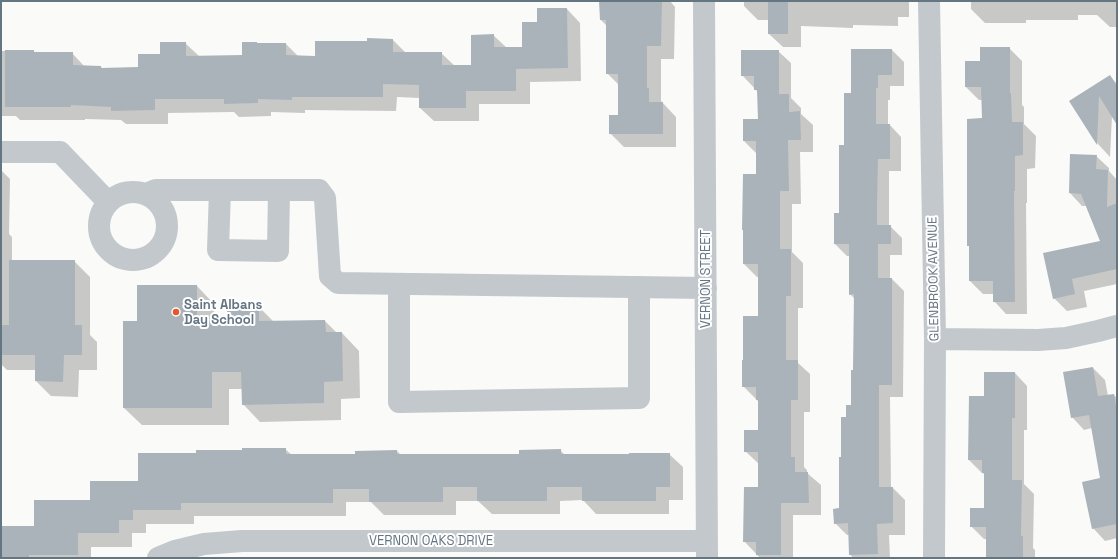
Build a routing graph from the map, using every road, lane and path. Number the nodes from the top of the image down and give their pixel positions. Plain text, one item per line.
1 (704, 1) edge
2 (929, 1) edge
3 (1, 152) edge
4 (220, 190) junction
5 (278, 190) junction
6 (146, 194) junction
7 (108, 202) junction
8 (399, 284) junction
9 (639, 287) junction
10 (706, 288) junction
11 (1117, 326) edge
12 (935, 339) junction
13 (707, 550) edge
14 (158, 558) edge
15 (934, 558) edge

1 - 10 street, VERNON STREET
2 - 12 street, GLENBROOK AVENUE
3 - 7 street
4 - 5 street
4 - 5 street
4 - 6 street
5 - 8 street
6 - 7 street
6 - 7 street
8 - 9 street
8 - 9 street
9 - 10 street
10 - 13 street, VERNON STREET
11 - 12 street
12 - 15 street, GLENBROOK AVENUE
13 - 14 street, VERNON OAKS DRIVE

